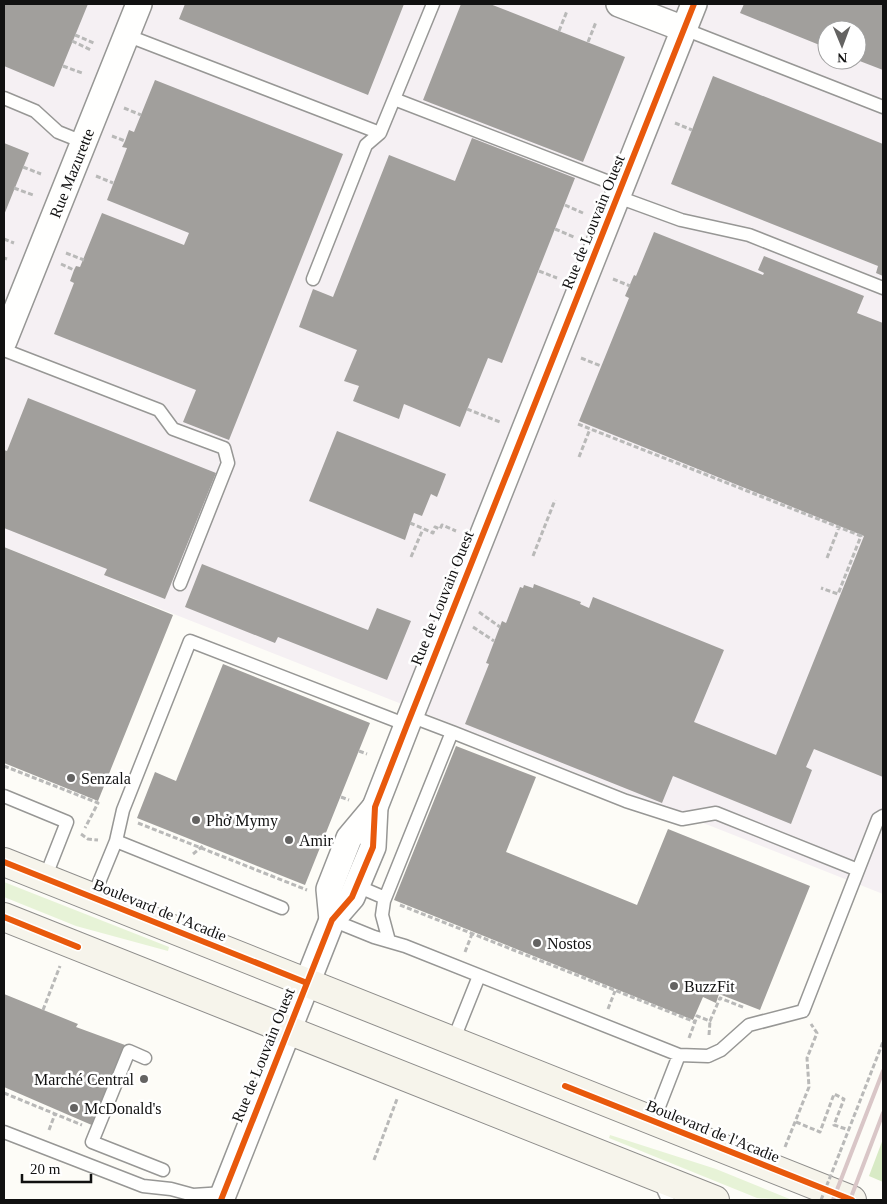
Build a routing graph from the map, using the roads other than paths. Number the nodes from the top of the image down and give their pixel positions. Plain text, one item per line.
1 (139, 4) edge
2 (433, 4) edge
3 (619, 4) edge
4 (694, 4) edge
5 (684, 29) junction
6 (126, 35) junction
7 (4, 98) edge
8 (394, 99) junction
9 (883, 107) edge
10 (380, 133) junction
11 (83, 142) junction
12 (620, 192) junction
13 (313, 278) dead end
14 (883, 288) edge
15 (4, 341) edge
16 (4, 350) edge
17 (180, 584) dead end
18 (409, 720) junction
19 (452, 732) junction
20 (4, 796) edge
21 (375, 807) junction
22 (883, 816) edge
23 (116, 841) junction
24 (4, 862) edge
25 (858, 870) junction
26 (44, 878) junction
27 (357, 886) junction
28 (93, 897) junction
29 (389, 900) junction
30 (282, 908) dead end
31 (4, 917) edge
32 (332, 920) junction
33 (389, 941) junction
34 (479, 976) junction
35 (307, 983) junction
36 (288, 1030) junction
37 (453, 1041) junction
38 (679, 1054) junction
39 (145, 1058) dead end
40 (653, 1122) junction
41 (4, 1132) edge
42 (163, 1170) dead end
43 (663, 1189) edge
44 (223, 1197) edge
45 (715, 1200) edge
46 (852, 1200) edge

1 - 6 street, Rue Mazurette
2 - 8 lane
3 - 5 street
4 - 5 street, Rue de Louvain Ouest
5 - 9 lane
5 - 12 street, Rue de Louvain Ouest
6 - 10 lane
6 - 11 street, Rue Mazurette
7 - 11 lane
8 - 10 lane
8 - 12 lane
10 - 13 lane
11 - 15 street, Rue Mazurette
12 - 14 lane
12 - 18 street, Rue de Louvain Ouest
16 - 17 lane
18 - 19 lane
18 - 21 street, Rue de Louvain Ouest
18 - 23 lane
19 - 25 lane
19 - 29 lane
20 - 26 lane
21 - 27 street, Rue de Louvain Ouest
21 - 32 street, Rue de Louvain Ouest
22 - 25 lane
23 - 28 lane
23 - 30 lane
24 - 26 main road, Boulevard de l'Acadie
25 - 38 lane
26 - 28 main road, Boulevard de l'Acadie
27 - 29 lane
27 - 32 street, Rue de Louvain Ouest
28 - 35 main road, Boulevard de l'Acadie
29 - 33 lane
31 - 36 main road
32 - 33 lane
32 - 35 street, Rue de Louvain Ouest
33 - 34 lane
34 - 37 lane
34 - 38 lane
35 - 36 street, Rue de Louvain Ouest
35 - 37 main road, Boulevard de l'Acadie
36 - 43 main road
36 - 44 street, Rue de Louvain Ouest
37 - 40 main road, Boulevard de l'Acadie
38 - 40 lane
39 - 42 lane
40 - 46 main road, Boulevard de l'Acadie
41 - 44 lane
43 - 45 main road

